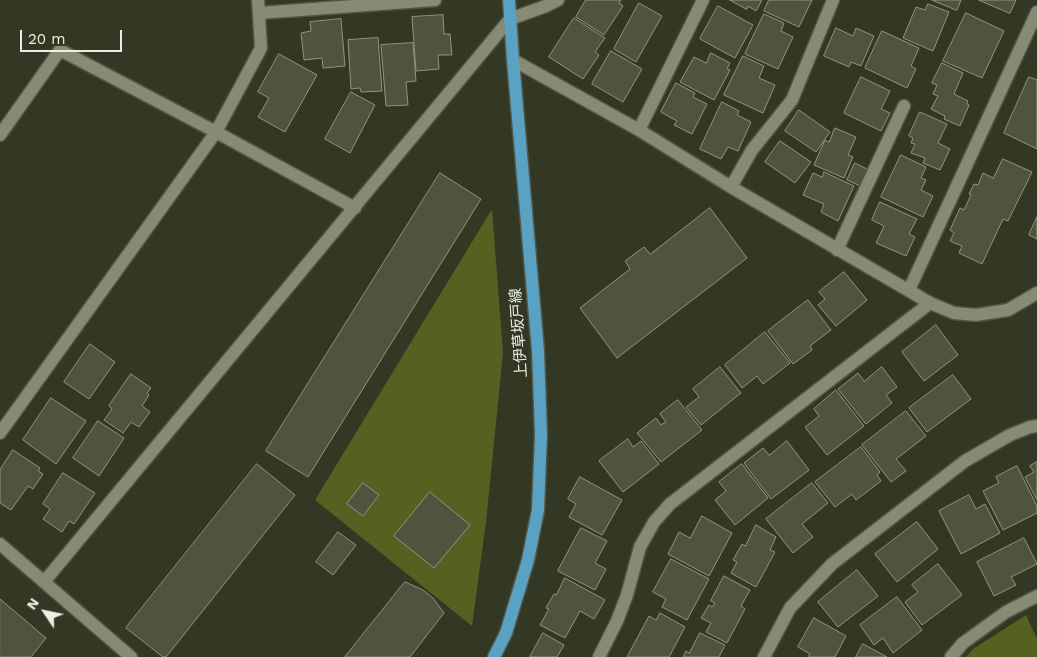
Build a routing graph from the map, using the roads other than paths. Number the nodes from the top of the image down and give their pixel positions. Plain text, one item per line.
1 (258, 0) edge
2 (435, 0) edge
3 (508, 0) edge
4 (558, 0) edge
5 (704, 0) edge
6 (834, 0) edge
7 (1037, 12) edge
8 (259, 13) junction
9 (510, 19) junction
10 (513, 60) junction
11 (904, 106) dead end
12 (639, 130) junction
13 (216, 132) junction
14 (0, 135) edge
15 (731, 187) junction
16 (355, 208) junction
17 (837, 250) junction
18 (909, 290) junction
19 (1037, 293) edge
20 (930, 303) junction
21 (1037, 426) edge
22 (0, 433) edge
23 (0, 544) edge
24 (44, 582) junction
25 (1037, 596) edge
26 (131, 657) edge
27 (494, 657) edge
28 (599, 657) edge
29 (764, 657) edge
30 (951, 657) edge

1 - 8 street
2 - 8 street
3 - 9 main road, 上伊草坂戸線
4 - 9 street
5 - 12 street
6 - 15 street
7 - 18 street
8 - 13 street
9 - 10 main road, 上伊草坂戸線
9 - 16 street
10 - 12 street
10 - 27 main road, 上伊草坂戸線
11 - 17 street
12 - 15 street
13 - 14 street
13 - 16 street
13 - 22 street
15 - 17 street
16 - 24 street
17 - 18 street
18 - 20 street
19 - 20 street
20 - 28 street
21 - 29 street
23 - 24 street
24 - 26 street
25 - 30 street

